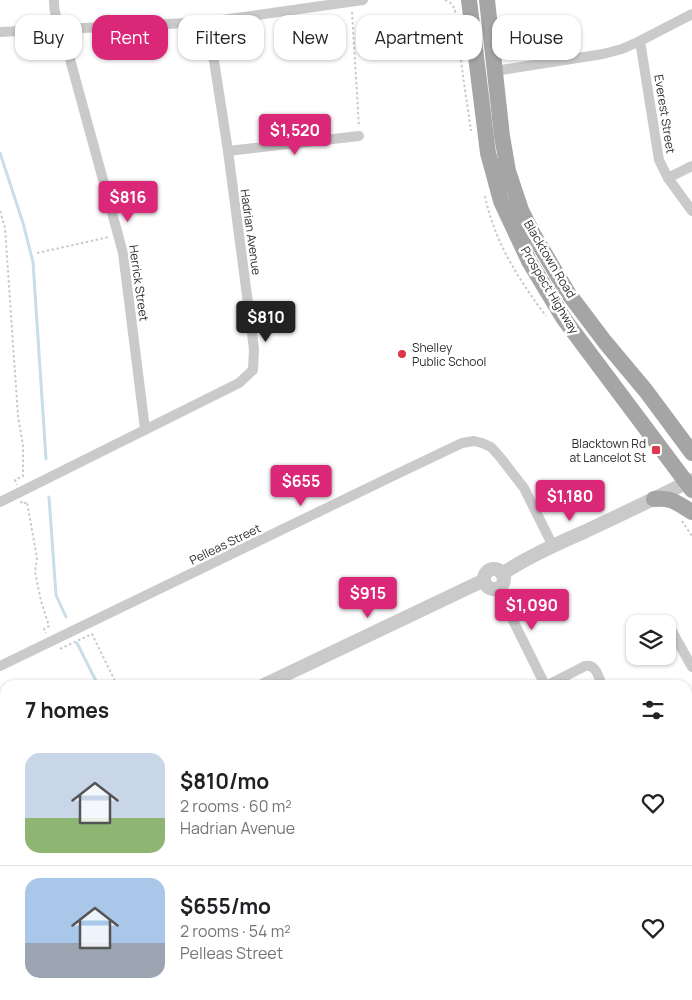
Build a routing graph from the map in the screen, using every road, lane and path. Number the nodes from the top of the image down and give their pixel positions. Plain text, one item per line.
1 (54, 0) edge
2 (363, 0) edge
3 (469, 0) edge
4 (487, 0) edge
5 (338, 2) edge
6 (351, 2) junction
7 (692, 14) edge
8 (56, 15) edge
9 (254, 15) edge
10 (178, 23) edge
11 (82, 28) edge
12 (15, 31) edge
13 (0, 32) edge
14 (640, 42) junction
15 (70, 60) edge
16 (214, 60) edge
17 (495, 71) junction
18 (359, 136) joint
19 (228, 151) junction
20 (692, 166) edge
21 (668, 178) junction
22 (692, 210) edge
23 (0, 211) edge
24 (118, 235) junction
25 (37, 253) dead end
26 (145, 429) junction
27 (692, 453) edge
28 (15, 480) dead end
29 (690, 484) edge
30 (654, 499) junction
31 (0, 502) edge
32 (22, 504) dead end
33 (687, 516) edge
34 (692, 536) edge
35 (553, 546) junction
36 (502, 574) junction
37 (484, 581) junction
38 (497, 588) junction
39 (44, 629) dead end
40 (676, 638) edge
41 (56, 651) dead end
42 (0, 666) edge
43 (692, 667) edge
44 (115, 680) edge
45 (274, 680) edge
46 (544, 680) edge
47 (557, 680) edge
48 (600, 680) edge

1 - 8 street, Herrick Street
2 - 6 street
3 - 29 main road, Prospect Highway
4 - 17 main road, Blacktown Road
5 - 6 street
5 - 9 street
6 - 18 path
7 - 14 street
10 - 11 street
12 - 13 street
14 - 17 street
14 - 21 street, Everest Street
15 - 24 street, Herrick Street
16 - 19 street, Hadrian Avenue
17 - 27 main road, Blacktown Road
18 - 19 street
19 - 26 street, Hadrian Avenue
20 - 21 street
21 - 22 street, Everest Street
23 - 28 path
24 - 25 path
24 - 26 street, Herrick Street
26 - 31 street, Hadrian Avenue
29 - 30 street
30 - 33 main road
30 - 35 street
32 - 39 path
33 - 34 path
35 - 36 street
35 - 42 street, Pelleas Street
36 - 37 street
36 - 38 street
37 - 38 street
37 - 45 street
38 - 46 street
40 - 43 street
41 - 44 path
47 - 48 street

